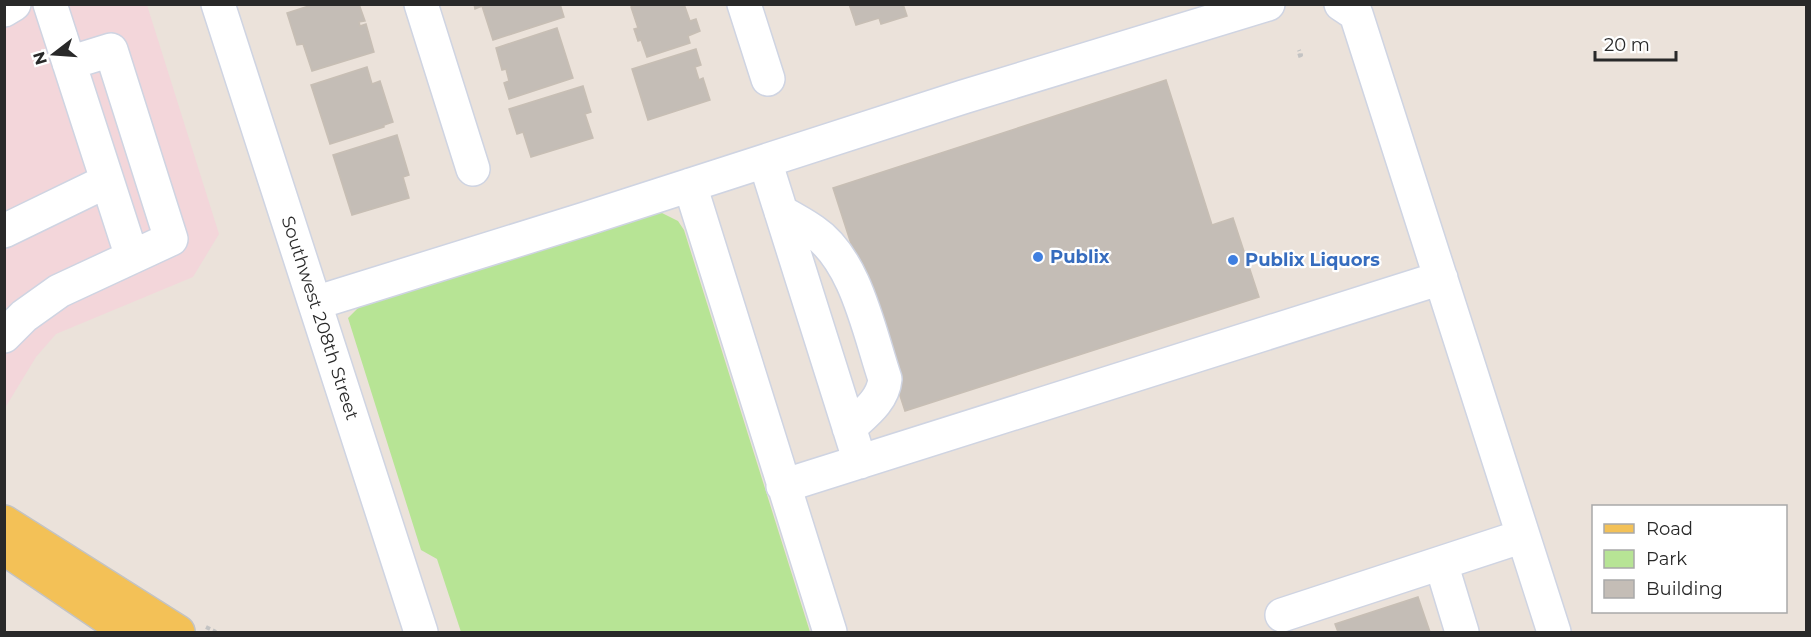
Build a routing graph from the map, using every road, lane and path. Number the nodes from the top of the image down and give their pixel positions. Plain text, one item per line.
1 (14, 4) edge
2 (50, 4) edge
3 (218, 4) edge
4 (421, 4) edge
5 (744, 4) edge
6 (1268, 4) edge
7 (1341, 4) edge
8 (4, 10) edge
9 (1299, 50) dead end
10 (1298, 56) dead end
11 (69, 63) junction
12 (768, 79) dead end
13 (765, 161) junction
14 (473, 169) dead end
15 (106, 181) junction
16 (690, 185) junction
17 (781, 212) junction
18 (8, 221) edge
19 (132, 257) junction
20 (1441, 278) junction
21 (315, 303) junction
22 (4, 336) edge
23 (849, 428) junction
24 (860, 462) junction
25 (783, 486) junction
26 (4, 522) edge
27 (1523, 536) junction
28 (4, 548) edge
29 (1441, 563) junction
30 (1282, 615) dead end
31 (128, 633) edge
32 (178, 633) edge
33 (421, 633) edge
34 (830, 633) edge
35 (1462, 633) edge
36 (1554, 633) edge

1 - 8 street
2 - 11 street
3 - 21 street, Southwest 208th Street
4 - 14 street
5 - 12 street
6 - 13 street
7 - 20 street
9 - 10 path
11 - 15 street
11 - 19 street
13 - 16 street
13 - 17 street
15 - 18 street
15 - 19 street
16 - 21 street
16 - 25 street
17 - 23 street
17 - 23 street
19 - 22 street
20 - 24 street
20 - 27 street
21 - 33 street, Southwest 208th Street
23 - 24 street
24 - 25 street
25 - 34 street
26 - 32 main road
27 - 29 street
27 - 36 street
28 - 31 main road
29 - 30 street
29 - 35 street

